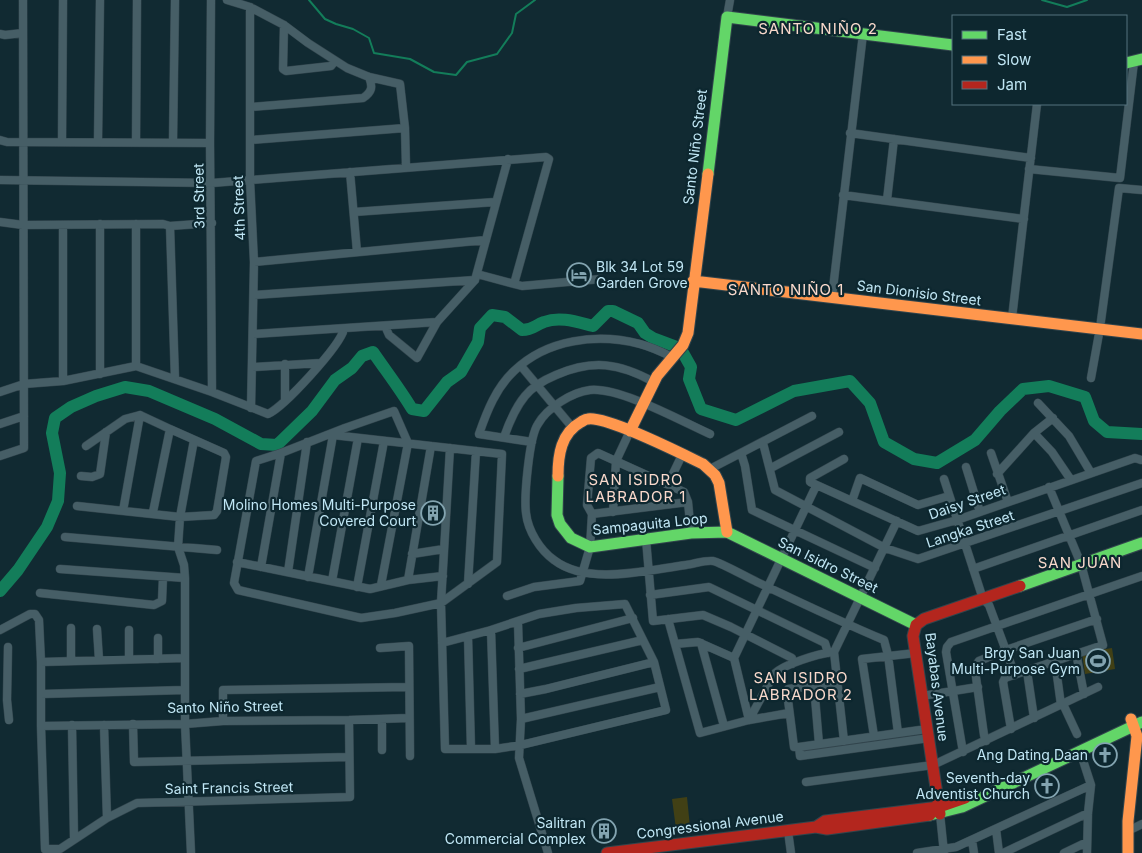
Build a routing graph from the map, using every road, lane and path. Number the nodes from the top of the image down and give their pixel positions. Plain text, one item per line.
1 (23, 0) edge
2 (63, 0) edge
3 (100, 0) edge
4 (137, 0) edge
5 (175, 0) edge
6 (211, 0) edge
7 (227, 0) edge
8 (730, 0) edge
9 (250, 7) junction
10 (727, 17) junction
11 (284, 25) junction
12 (23, 33) junction
13 (0, 34) edge
14 (863, 34) junction
15 (952, 45) edge
16 (335, 61) junction
17 (1134, 61) edge
18 (370, 77) junction
19 (1037, 105) edge
20 (250, 107) junction
21 (405, 128) junction
22 (850, 133) junction
23 (894, 139) junction
24 (0, 140) edge
25 (250, 140) junction
26 (98, 141) junction
27 (24, 142) junction
28 (62, 142) junction
29 (136, 142) junction
30 (173, 142) junction
31 (210, 143) junction
32 (1031, 158) junction
33 (508, 159) junction
34 (406, 167) junction
35 (1029, 169) junction
36 (350, 172) junction
37 (0, 180) edge
38 (250, 180) junction
39 (24, 181) junction
40 (212, 183) junction
41 (1142, 190) edge
42 (843, 195) junction
43 (887, 200) junction
44 (495, 202) junction
45 (354, 212) junction
46 (1024, 219) junction
47 (0, 222) edge
48 (212, 223) junction
49 (100, 224) junction
50 (136, 224) junction
51 (24, 225) junction
52 (63, 225) junction
53 (170, 226) junction
54 (486, 240) junction
55 (356, 252) junction
56 (254, 262) junction
57 (476, 277) junction
58 (601, 279) dead end
59 (693, 281) junction
60 (514, 284) junction
61 (254, 295) junction
62 (832, 297) junction
63 (1012, 318) junction
64 (437, 322) junction
65 (385, 326) junction
66 (1100, 328) junction
67 (344, 329) junction
68 (253, 334) junction
69 (1142, 334) edge
70 (673, 356) junction
71 (321, 363) junction
72 (285, 364) junction
73 (136, 366) junction
74 (521, 366) junction
75 (252, 367) junction
76 (100, 374) junction
77 (1090, 378) dead end
78 (175, 379) junction
79 (63, 381) junction
80 (654, 382) junction
81 (24, 384) junction
82 (537, 384) junction
83 (0, 392) edge
84 (212, 392) junction
85 (285, 401) junction
86 (1038, 403) dead end
87 (642, 404) junction
88 (554, 406) junction
89 (251, 408) junction
90 (140, 415) junction
91 (24, 416) junction
92 (812, 416) dead end
93 (1053, 418) junction
94 (0, 424) edge
95 (572, 427) junction
96 (170, 429) junction
97 (630, 431) junction
98 (106, 432) junction
99 (839, 432) dead end
100 (1034, 433) junction
101 (710, 434) dead end
102 (330, 435) junction
103 (504, 437) junction
104 (358, 438) junction
105 (194, 440) junction
106 (384, 441) junction
107 (307, 442) junction
108 (532, 442) junction
109 (408, 443) junction
110 (763, 443) junction
111 (86, 446) dead end
112 (431, 446) junction
113 (450, 448) junction
114 (476, 451) junction
115 (281, 453) junction
116 (741, 453) junction
117 (991, 453) dead end
118 (682, 455) junction
119 (0, 456) edge
120 (844, 459) dead end
121 (1141, 460) edge
122 (616, 461) junction
123 (966, 467) dead end
124 (771, 468) junction
125 (710, 469) junction
126 (1090, 473) junction
127 (997, 474) junction
128 (80, 476) dead end
129 (944, 479) dead end
130 (1071, 480) junction
131 (1142, 483) edge
132 (668, 484) junction
133 (816, 486) junction
134 (1050, 487) junction
135 (949, 496) junction
136 (852, 501) junction
137 (688, 502) junction
138 (1008, 502) junction
139 (77, 506) dead end
140 (806, 507) junction
141 (1142, 510) edge
142 (123, 511) junction
143 (1061, 511) junction
144 (153, 512) junction
145 (613, 512) junction
146 (980, 512) junction
147 (592, 514) junction
148 (180, 516) junction
149 (957, 520) junction
150 (897, 522) junction
151 (794, 530) junction
152 (727, 532) junction
153 (690, 533) junction
154 (1070, 535) junction
155 (66, 537) dead end
156 (646, 539) junction
157 (1142, 543) edge
158 (965, 544) junction
159 (178, 547) junction
160 (590, 547) junction
161 (885, 548) junction
162 (444, 549) junction
163 (217, 550) dead end
164 (412, 554) junction
165 (781, 559) junction
166 (237, 562) junction
167 (1081, 564) junction
168 (261, 567) junction
169 (875, 568) junction
170 (60, 569) dead end
171 (973, 569) junction
172 (648, 570) junction
173 (288, 572) junction
174 (583, 573) junction
175 (442, 576) junction
176 (1142, 576) edge
177 (163, 577) junction
178 (308, 577) junction
179 (185, 578) junction
180 (408, 580) junction
181 (332, 581) junction
182 (468, 584) junction
183 (381, 585) junction
184 (357, 587) junction
185 (768, 587) junction
186 (40, 594) dead end
187 (1090, 594) junction
188 (650, 595) junction
189 (507, 596) dead end
190 (861, 598) junction
191 (984, 599) junction
192 (441, 603) junction
193 (756, 610) junction
194 (633, 618) junction
195 (668, 619) junction
196 (1097, 619) junction
197 (518, 622) junction
198 (848, 625) junction
199 (916, 625) junction
200 (997, 626) junction
201 (71, 628) dead end
202 (97, 629) dead end
203 (0, 630) edge
204 (129, 630) dead end
205 (491, 630) junction
206 (745, 634) junction
207 (468, 636) junction
208 (158, 638) dead end
209 (644, 640) junction
210 (442, 643) junction
211 (701, 643) junction
212 (675, 644) junction
213 (8, 647) dead end
214 (380, 648) dead end
215 (518, 648) junction
216 (1006, 650) junction
217 (831, 653) junction
218 (916, 653) junction
219 (1076, 653) junction
220 (888, 655) junction
221 (185, 658) junction
222 (734, 658) junction
223 (129, 659) junction
224 (158, 659) junction
225 (71, 660) junction
226 (99, 660) junction
227 (1055, 661) junction
228 (41, 662) junction
229 (654, 662) junction
230 (792, 664) junction
231 (519, 669) junction
232 (1027, 671) junction
233 (1015, 675) junction
234 (838, 683) junction
235 (814, 686) junction
236 (408, 687) junction
237 (660, 687) junction
238 (978, 687) junction
239 (1098, 687) dead end
240 (185, 690) junction
241 (954, 690) junction
242 (41, 694) junction
243 (520, 694) junction
244 (1084, 694) junction
245 (922, 696) junction
246 (4, 700) edge
247 (1062, 705) junction
248 (789, 713) junction
249 (1142, 714) edge
250 (409, 718) junction
251 (1034, 718) junction
252 (382, 719) junction
253 (521, 719) junction
254 (9, 720) dead end
255 (349, 720) junction
256 (749, 720) junction
257 (223, 721) junction
258 (1136, 722) edge
259 (133, 724) junction
260 (185, 724) junction
261 (72, 725) junction
262 (104, 725) junction
263 (41, 726) junction
264 (724, 726) junction
265 (1011, 729) junction
266 (898, 733) junction
267 (928, 733) junction
268 (1077, 734) dead end
269 (874, 736) junction
270 (844, 740) junction
271 (986, 741) junction
272 (819, 744) junction
273 (521, 745) junction
274 (799, 747) junction
275 (471, 749) junction
276 (495, 749) junction
277 (382, 750) dead end
278 (1080, 751) junction
279 (963, 752) junction
280 (410, 756) dead end
281 (349, 757) junction
282 (187, 761) junction
283 (933, 766) junction
284 (806, 782) dead end
285 (1091, 785) junction
286 (189, 802) junction
287 (939, 811) junction
288 (1088, 814) junction
289 (107, 818) junction
290 (1142, 824) edge
291 (996, 828) junction
292 (788, 831) junction
293 (1128, 831) junction
294 (74, 838) junction
295 (972, 840) junction
296 (1087, 842) junction
297 (944, 851) edge
298 (191, 853) edge
299 (548, 853) edge
300 (607, 853) edge
301 (791, 853) edge
302 (917, 853) edge
303 (974, 853) edge
304 (1001, 853) edge
305 (1064, 853) edge
306 (1087, 853) edge
307 (1128, 853) edge

1 - 12 street
2 - 28 street
3 - 26 street
4 - 29 street
5 - 30 street
6 - 31 street, 3rd Street
7 - 9 street
8 - 10 street
9 - 11 street
9 - 20 street, 4th Street
10 - 14 street
10 - 59 street, Santo Niño Street
11 - 16 street
11 - 16 street
12 - 13 street
12 - 27 street
14 - 15 street
14 - 22 street
16 - 18 street
17 - 35 street
18 - 20 street
18 - 21 street
19 - 32 street
20 - 25 street, 4th Street
21 - 25 street
21 - 34 street
22 - 23 street
22 - 42 street
23 - 32 street
23 - 43 street
24 - 27 street
25 - 38 street, 4th Street
26 - 28 street
26 - 29 street
27 - 28 street
27 - 39 street
29 - 30 street
30 - 31 street
31 - 40 street, 3rd Street
32 - 35 street
33 - 34 street
33 - 44 street
33 - 60 street
34 - 36 street
35 - 46 street
36 - 38 street
36 - 45 street
37 - 39 street
38 - 40 street
38 - 56 street, 4th Street
39 - 40 street
39 - 51 street
40 - 48 street, 3rd Street
41 - 66 street
42 - 43 street
42 - 62 street
43 - 46 street
44 - 45 street
44 - 54 street
45 - 55 street
46 - 63 street
47 - 51 street
48 - 53 street
48 - 84 street, 3rd Street
49 - 50 street
49 - 52 street
49 - 76 street
50 - 53 street
50 - 73 street
51 - 52 street
51 - 81 street
52 - 79 street
53 - 78 street
54 - 55 street
54 - 57 street
55 - 56 street
56 - 61 street, 4th Street
57 - 60 street
57 - 61 street
57 - 64 street
58 - 60 street
59 - 62 street, San Dionisio Street
59 - 70 street, Santo Niño Street
61 - 68 street, 4th Street
62 - 63 street, San Dionisio Street
63 - 66 street, San Dionisio Street
64 - 65 street
64 - 65 street
65 - 67 street
66 - 69 street, San Dionisio Street
66 - 77 street
67 - 68 street
67 - 71 street
68 - 75 street, 4th Street
70 - 74 street
70 - 80 street
71 - 72 street
71 - 85 street
72 - 75 street
72 - 85 street
73 - 76 street
73 - 78 street
74 - 82 street
74 - 103 street
75 - 89 street, 4th Street
76 - 79 street
78 - 84 street
79 - 81 street
80 - 82 street
80 - 87 street
81 - 83 street
81 - 91 street
82 - 88 street
82 - 103 street
84 - 89 street
85 - 89 street
86 - 93 street
87 - 88 street
87 - 97 street
87 - 101 street
88 - 95 street
88 - 108 street
90 - 96 street
90 - 98 street
90 - 142 street
91 - 94 street
91 - 119 street
92 - 110 street
93 - 100 street
93 - 126 street
95 - 97 street
95 - 160 street, Sampaguita Loop
96 - 105 street
96 - 144 street
97 - 118 street
97 - 122 street
98 - 111 street
98 - 128 street
99 - 124 street
100 - 127 street
100 - 130 street
102 - 104 street
102 - 107 street
102 - 109 street
102 - 178 street
103 - 108 street
104 - 106 street
104 - 181 street
105 - 148 street
105 - 148 street
106 - 109 street
106 - 184 street
107 - 115 street
107 - 173 street
108 - 174 street
109 - 112 street
109 - 183 street
110 - 116 street
110 - 124 street, Langka Street
112 - 113 street
112 - 164 street
113 - 114 street
113 - 162 street
114 - 182 street
114 - 182 street
115 - 166 street
115 - 168 street
116 - 125 street
116 - 151 street
117 - 127 street
118 - 125 street
118 - 132 street
120 - 133 street
121 - 126 street, Daisy Street
122 - 132 street
122 - 145 street
122 - 147 street
123 - 146 street
124 - 140 street, Langka Street
125 - 152 street, Sampaguita Loop
126 - 130 street, Daisy Street
127 - 138 street
129 - 135 street
130 - 134 street, Daisy Street
131 - 143 street, Langka Street
132 - 137 street
133 - 136 street, Daisy Street
133 - 140 street
134 - 138 street, Daisy Street
134 - 143 street
135 - 136 street
135 - 149 street
136 - 150 street, Daisy Street
137 - 145 street
137 - 153 street
138 - 146 street, Daisy Street
139 - 142 street
140 - 151 street
140 - 161 street, Langka Street
141 - 154 street
142 - 144 street
143 - 154 street
143 - 158 street, Langka Street
144 - 148 street
145 - 147 street
146 - 149 street, Daisy Street
147 - 160 street
148 - 159 street
149 - 150 street, Daisy Street
149 - 158 street
150 - 161 street
151 - 165 street
151 - 169 street
152 - 153 street, Sampaguita Loop
152 - 165 street, San Isidro Street
153 - 156 street, Sampaguita Loop
154 - 167 street
154 - 171 street
155 - 159 street
156 - 160 street, Sampaguita Loop
156 - 172 street
157 - 167 street, Bayabas Avenue
158 - 161 street, Langka Street
158 - 171 street
159 - 163 street
159 - 179 street
160 - 174 street
161 - 169 street
162 - 164 street
162 - 175 street
164 - 180 street
165 - 185 street
165 - 190 street, San Isidro Street
166 - 168 street
166 - 192 street
167 - 187 street
167 - 191 street, Bayabas Avenue
168 - 173 street
169 - 190 street
170 - 177 street
171 - 191 street
172 - 174 street
172 - 185 street
172 - 188 street
173 - 178 street
174 - 189 street
175 - 180 street
175 - 192 street
176 - 187 street
177 - 179 street
177 - 186 street
178 - 181 street
179 - 221 street
180 - 183 street
181 - 184 street
182 - 192 street
183 - 184 street
185 - 193 street
185 - 198 street
187 - 196 street
187 - 200 street
188 - 193 street
188 - 195 street
190 - 198 street
190 - 199 street, San Isidro Street
191 - 199 street, Bayabas Avenue
191 - 200 street
192 - 210 street
193 - 206 street
193 - 217 street
194 - 197 street
194 - 209 street
194 - 215 street
195 - 206 street
195 - 212 street
196 - 216 street
196 - 219 street
197 - 205 street
197 - 215 street
198 - 217 street
198 - 220 street
199 - 218 street, Bayabas Avenue
200 - 216 street
200 - 241 street
201 - 225 street
202 - 226 street
203 - 228 street
204 - 223 street
205 - 207 street
205 - 276 street
206 - 222 street
206 - 230 street
207 - 210 street
207 - 275 street
208 - 224 street
209 - 229 street
209 - 231 street
210 - 275 street
211 - 212 street
211 - 222 street
211 - 264 street
212 - 264 street
213 - 246 street
214 - 236 street
215 - 231 street
216 - 233 street
216 - 238 street
217 - 230 street
217 - 234 street
218 - 220 street
218 - 245 street, Bayabas Avenue
219 - 227 street
219 - 244 street
220 - 266 street
220 - 269 street
221 - 224 street
221 - 240 street
222 - 256 street
223 - 224 street
223 - 226 street
225 - 226 street
225 - 228 street
227 - 232 street
227 - 247 street
228 - 242 street
229 - 237 street
229 - 243 street
230 - 256 street
231 - 243 street
232 - 233 street
232 - 251 street
233 - 265 street
234 - 235 street
234 - 270 street
235 - 248 street
235 - 272 street
236 - 250 street
236 - 257 street
237 - 253 street
237 - 273 street
238 - 241 street
238 - 271 street
239 - 244 street
240 - 242 street
240 - 260 street
241 - 245 street
241 - 279 street
242 - 263 street
243 - 253 street
244 - 247 street
245 - 267 street, Bayabas Avenue
246 - 254 street
247 - 251 street
247 - 268 street
248 - 256 street
248 - 274 street
249 - 258 street, Congressional Avenue
250 - 252 street, Santo Niño Street
250 - 280 street
251 - 265 street
252 - 255 street, Santo Niño Street
252 - 277 street
253 - 273 street
255 - 257 street, Santo Niño Street
255 - 281 street, Saint Francis Street
256 - 264 street
257 - 260 street, Santo Niño Street
258 - 278 street, Congressional Avenue
258 - 287 street, Congressional Avenue
258 - 293 street
259 - 260 street, Santo Niño Street
259 - 262 street, Santo Niño Street
259 - 282 street
260 - 282 street
261 - 262 street, Santo Niño Street
261 - 263 street, Santo Niño Street
261 - 294 street
262 - 289 street
263 - 294 street, Saint Francis Street
265 - 271 street
266 - 267 street
266 - 269 street
267 - 274 street
267 - 283 street, Bayabas Avenue
269 - 270 street
270 - 272 street
271 - 279 street
272 - 274 street
273 - 276 street
273 - 299 street
275 - 276 street
278 - 285 street
278 - 287 street, Congressional Avenue
279 - 283 street
281 - 282 street
281 - 286 street, Saint Francis Street
282 - 286 street
283 - 284 street
283 - 287 street, Bayabas Avenue
285 - 288 street
285 - 291 street
286 - 289 street, Saint Francis Street
286 - 298 street
287 - 292 street, Congressional Avenue
287 - 297 street
288 - 296 street
288 - 304 street
289 - 294 street, Saint Francis Street
290 - 293 street
291 - 295 street
291 - 304 street
292 - 300 street, Congressional Avenue
292 - 301 street
293 - 307 street
295 - 297 street
295 - 303 street
296 - 305 street
296 - 306 street
297 - 302 street

